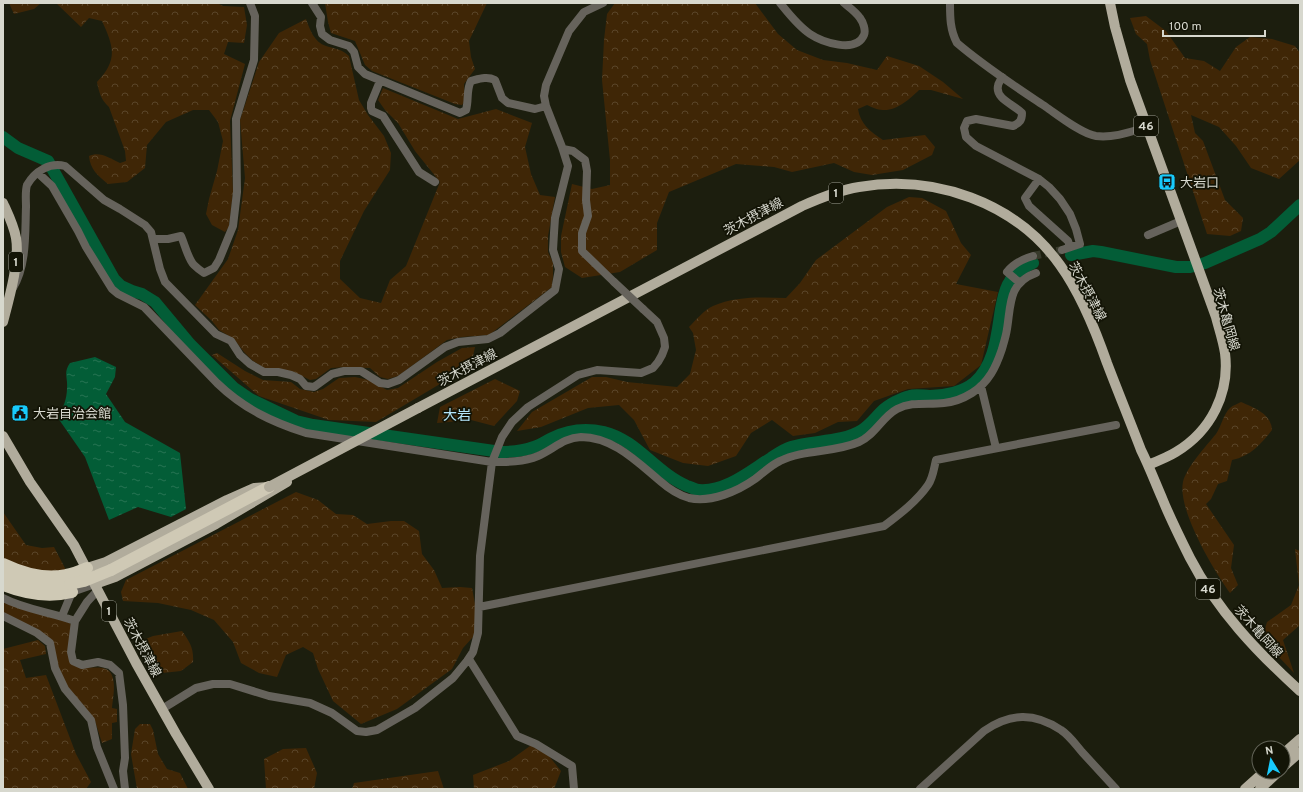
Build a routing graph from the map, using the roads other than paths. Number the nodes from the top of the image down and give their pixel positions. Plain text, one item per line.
1 (250, 3) edge
2 (312, 3) edge
3 (602, 3) edge
4 (780, 3) edge
5 (844, 3) edge
6 (950, 3) edge
7 (1110, 3) edge
8 (1002, 78) junction
9 (380, 81) junction
10 (546, 106) junction
11 (1147, 127) junction
12 (563, 149) junction
13 (40, 170) junction
14 (1039, 179) junction
15 (435, 182) dead end
16 (3, 203) edge
17 (1181, 221) junction
18 (1148, 235) dead end
19 (153, 239) junction
20 (1070, 247) junction
21 (1062, 250) tunnel mouth
22 (1033, 256) tunnel mouth
23 (1036, 273) dead end
24 (1019, 282) junction
25 (10, 293) junction
26 (3, 322) edge
27 (981, 386) junction
28 (1116, 425) dead end
29 (3, 436) edge
30 (996, 448) junction
31 (330, 454) junction
32 (492, 460) junction
33 (1148, 464) junction
34 (269, 486) joint
35 (212, 517) junction
36 (3, 564) edge
37 (86, 568) junction
38 (3, 576) edge
39 (3, 585) edge
40 (96, 587) junction
41 (71, 588) junction
42 (3, 598) edge
43 (479, 607) junction
44 (3, 616) edge
45 (62, 616) junction
46 (75, 621) junction
47 (469, 659) junction
48 (1300, 691) edge
49 (162, 709) junction
50 (1300, 739) edge
51 (1291, 747) edge
52 (1300, 752) edge
53 (1291, 760) edge
54 (1255, 780) edge
55 (1270, 780) edge
56 (114, 789) edge
57 (125, 789) edge
58 (210, 789) edge
59 (574, 789) edge
60 (920, 789) edge
61 (1116, 789) edge
62 (1245, 789) edge
63 (1260, 789) edge

1 - 19 street
2 - 9 street
3 - 10 street
4 - 5 street
6 - 8 street
7 - 11 main road, 茨木亀岡線 / 46
8 - 11 street
8 - 14 street
9 - 10 street
9 - 15 street
10 - 12 street
11 - 17 main road, 茨木亀岡線 / 46
12 - 19 street
12 - 32 street, bridge
13 - 19 street
13 - 25 street
13 - 32 street
14 - 20 street
14 - 20 street
16 - 25 main road, 1
17 - 18 street
17 - 33 main road, 茨木亀岡線 / 46
20 - 21 street
22 - 24 street
23 - 24 street
24 - 27 street
25 - 26 main road, 1
27 - 30 street
27 - 32 street
28 - 30 street
29 - 37 main road, 茨木摂津線 / 1
30 - 43 street
31 - 33 main road, 茨木摂津線 / 1, bridge
31 - 34 main road, 茨木摂津線 / 1, bridge
31 - 35 main road, bridge
32 - 43 street
33 - 48 main road, 茨木亀岡線 / 46
34 - 35 highway
35 - 37 main road
35 - 40 main road
35 - 41 highway, bridge
36 - 37 highway
37 - 40 main road, 茨木摂津線 / 1
38 - 41 highway
39 - 41 highway
40 - 41 street
40 - 46 street
40 - 49 main road, 茨木摂津線 / 1
41 - 45 street
42 - 45 street
43 - 47 street
44 - 56 street
45 - 46 street
46 - 57 street
47 - 49 street
47 - 59 street
49 - 58 main road, 茨木摂津線 / 1
50 - 51 main road
52 - 53 main road
54 - 62 main road
55 - 63 main road
60 - 61 street

